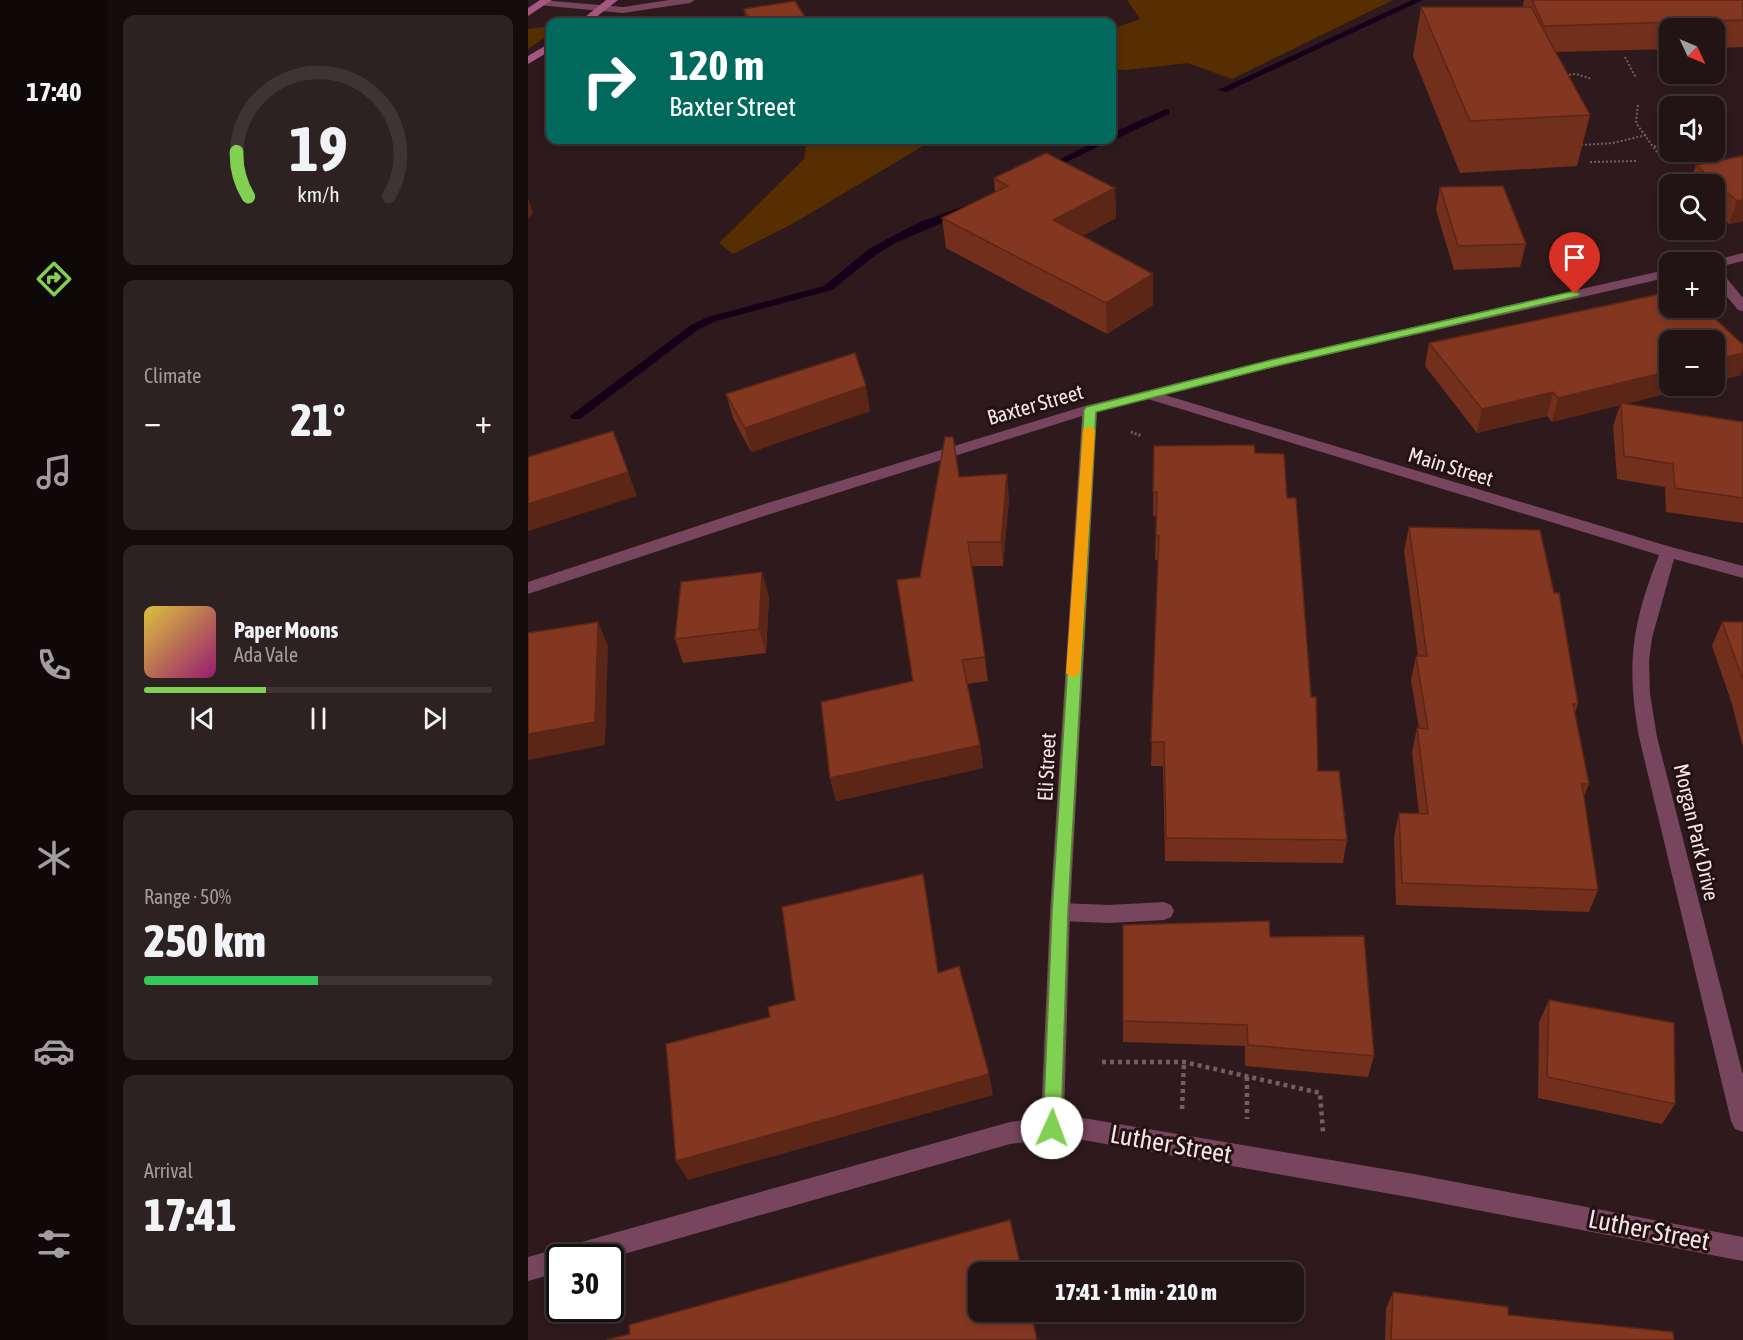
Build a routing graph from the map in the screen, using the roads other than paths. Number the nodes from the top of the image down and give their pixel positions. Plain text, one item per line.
1 (613, 0) edge
2 (690, 0) edge
3 (545, 2) edge
4 (602, 9) junction
5 (528, 13) edge
6 (590, 18) edge
7 (546, 49) edge
8 (528, 61) edge
9 (1743, 257) edge
10 (1725, 261) edge
11 (1659, 275) edge
12 (1725, 285) edge
13 (1743, 307) edge
14 (1149, 395) junction
15 (1090, 410) junction
16 (1668, 552) junction
17 (1743, 572) edge
18 (528, 588) edge
19 (1164, 911) dead end
20 (1060, 912) junction
21 (1743, 1121) edge
22 (1052, 1128) junction
23 (617, 1244) edge
24 (1743, 1249) edge
25 (546, 1264) edge
26 (528, 1269) edge

1 - 4 main road
2 - 4 street
3 - 4 street
3 - 5 main road
4 - 6 main road
7 - 8 main road
9 - 10 street
11 - 14 street, Baxter Street
12 - 13 street
14 - 15 street, Baxter Street
14 - 16 street, Main Street
15 - 18 street, Baxter Street
15 - 20 street, Eli Street
16 - 17 street, Main Street
16 - 21 street, Morgan Park Drive
19 - 20 street
20 - 22 street, Eli Street
22 - 23 street, Luther Street
22 - 24 street, Luther Street
25 - 26 street

